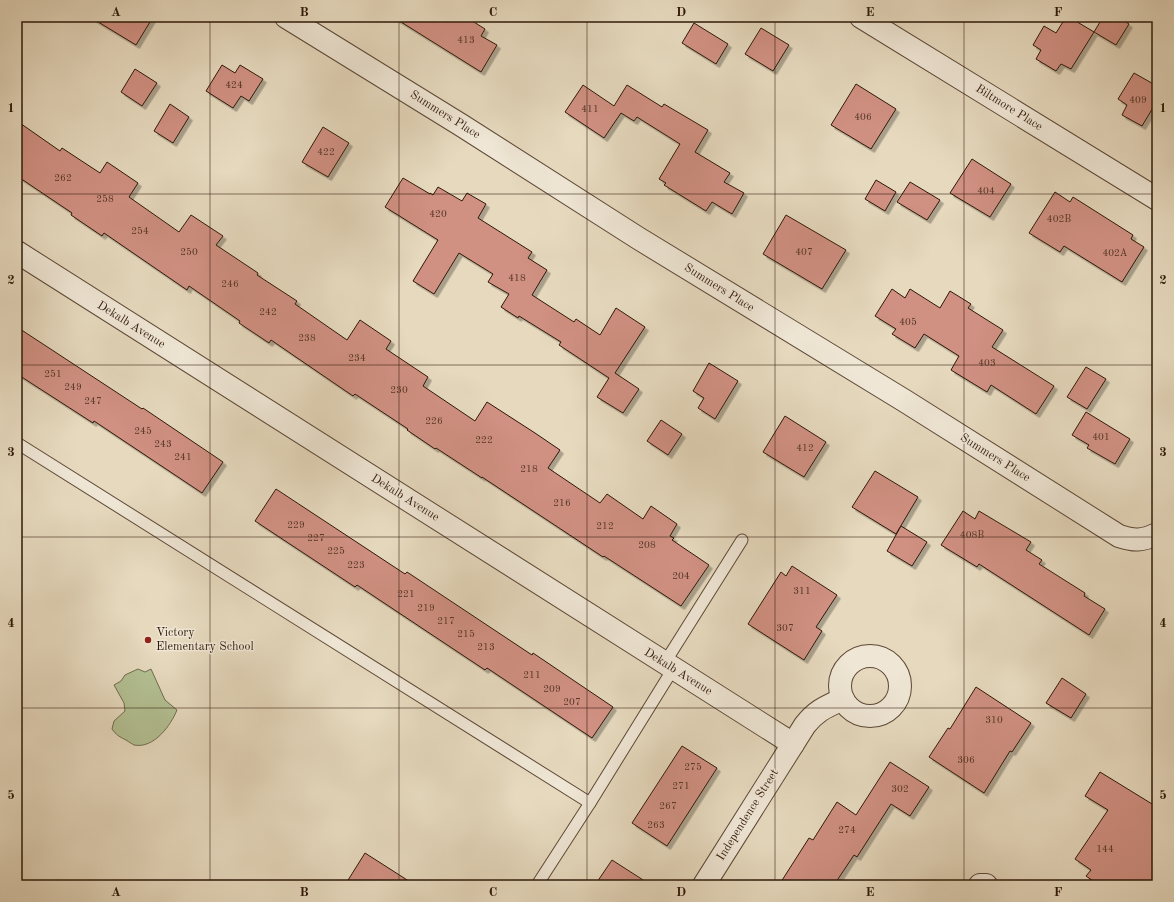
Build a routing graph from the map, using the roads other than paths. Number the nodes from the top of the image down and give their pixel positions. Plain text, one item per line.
1 (286, 17) edge
2 (861, 17) edge
3 (1157, 199) edge
4 (17, 252) edge
5 (17, 443) edge
6 (1157, 534) edge
7 (742, 540) dead end
8 (669, 666) junction
9 (843, 699) dead end
10 (793, 744) junction
11 (590, 803) junction
12 (537, 885) edge
13 (704, 885) edge
14 (980, 885) edge
15 (986, 885) edge

1 - 6 street, Summers Place
2 - 3 street, Biltmore Place
4 - 8 street, Dekalb Avenue
5 - 11 lane
7 - 8 lane
8 - 10 street, Dekalb Avenue
8 - 11 lane
9 - 10 street, Independence Street
10 - 13 street, Independence Street
11 - 12 lane
14 - 15 street

